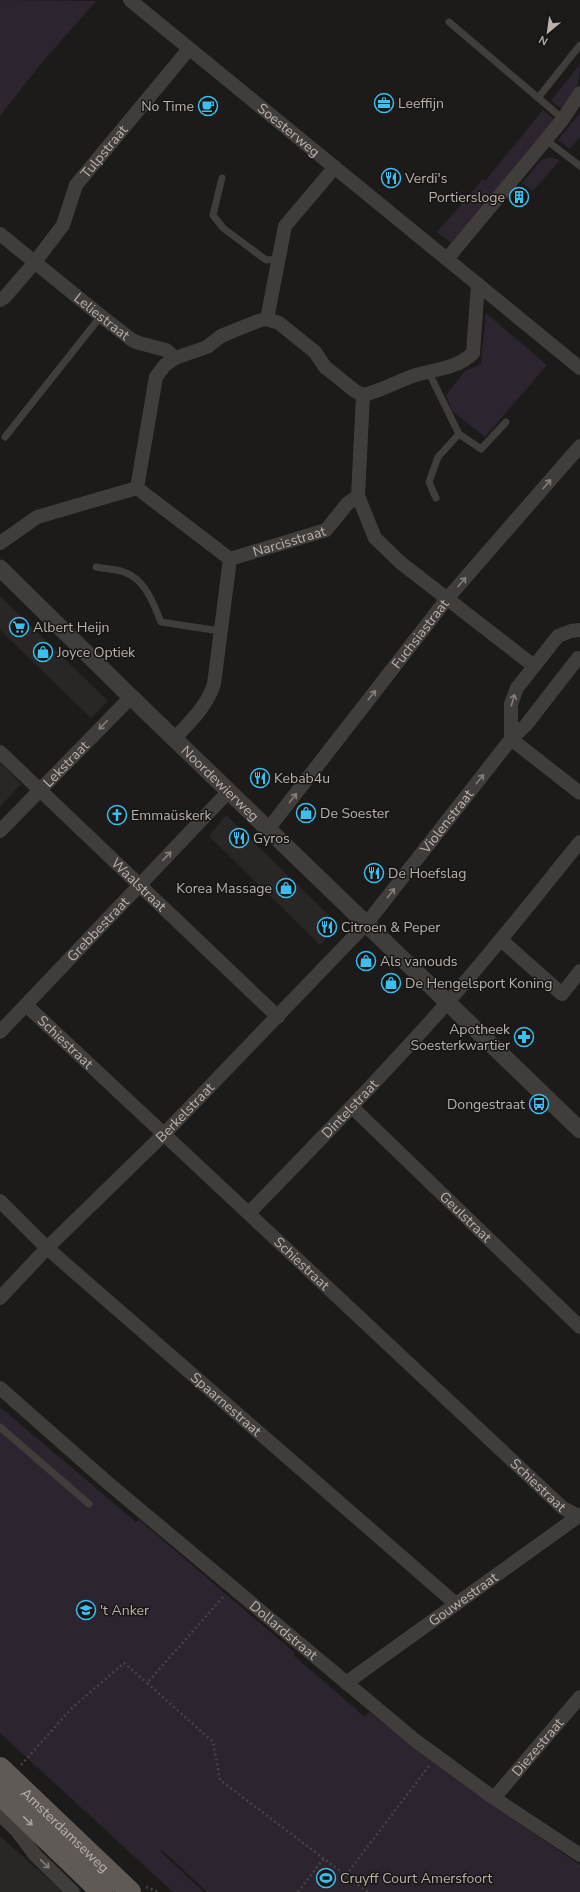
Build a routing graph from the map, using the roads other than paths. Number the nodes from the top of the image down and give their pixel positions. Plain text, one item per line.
1 (130, 0) edge
2 (449, 22) dead end
3 (580, 45) edge
4 (189, 50) junction
5 (580, 93) edge
6 (538, 98) junction
7 (563, 120) junction
8 (546, 140) junction
9 (580, 166) edge
10 (334, 167) junction
11 (222, 178) dead end
12 (0, 234) edge
13 (279, 259) junction
14 (447, 259) junction
15 (35, 262) junction
16 (478, 284) junction
17 (0, 300) edge
18 (101, 316) junction
19 (267, 319) junction
20 (175, 358) junction
21 (580, 368) edge
22 (429, 373) junction
23 (363, 395) junction
24 (506, 422) dead end
25 (459, 434) junction
26 (5, 437) dead end
27 (580, 446) edge
28 (138, 488) junction
29 (358, 496) junction
30 (436, 498) dead end
31 (0, 543) edge
32 (230, 559) junction
33 (96, 567) dead end
34 (0, 568) edge
35 (446, 600) junction
36 (580, 630) edge
37 (220, 631) junction
38 (578, 658) dead end
39 (534, 666) junction
40 (131, 697) junction
41 (175, 738) junction
42 (511, 739) junction
43 (0, 752) edge
44 (39, 790) junction
45 (229, 791) junction
46 (580, 793) edge
47 (269, 828) junction
48 (0, 831) edge
49 (580, 842) edge
50 (140, 885) junction
51 (367, 923) junction
52 (501, 940) junction
53 (580, 971) edge
54 (448, 1003) junction
55 (26, 1005) junction
56 (278, 1017) junction
57 (0, 1032) edge
58 (352, 1107) junction
59 (580, 1130) edge
60 (163, 1135) junction
61 (0, 1201) edge
62 (249, 1213) junction
63 (47, 1248) junction
64 (0, 1298) edge
65 (580, 1327) edge
66 (0, 1388) edge
67 (0, 1427) edge
68 (89, 1504) dead end
69 (579, 1516) edge
70 (456, 1604) junction
71 (346, 1683) junction
72 (580, 1697) edge
73 (9, 1768) edge
74 (0, 1794) edge
75 (494, 1798) junction
76 (0, 1814) edge
77 (580, 1854) edge
78 (73, 1892) edge
79 (102, 1892) edge
80 (130, 1892) edge

1 - 4 street, Soesterweg
2 - 6 lane
3 - 6 lane
4 - 10 street, Soesterweg
4 - 15 street, Tulpstraat
5 - 7 street
6 - 7 lane
7 - 8 street
8 - 9 lane
8 - 14 street
10 - 13 street
10 - 14 street, Soesterweg
11 - 13 lane
12 - 15 street
13 - 19 street
14 - 16 street, Soesterweg
15 - 17 street, Tulpstraat
15 - 18 street, Leliestraat
16 - 21 street, Soesterweg
16 - 22 street
18 - 20 street, Leliestraat
18 - 26 lane
19 - 20 street
19 - 23 street
20 - 28 street
22 - 23 street
22 - 25 lane
23 - 29 street
24 - 25 lane
25 - 30 lane
35 -> 27 street, Fuchsiastraat
28 - 31 street
28 - 32 street
29 - 32 street, Narcisstraat
29 - 35 street
32 - 37 street
33 - 37 lane
34 - 40 street, Noordewierweg
35 - 39 street
47 -> 35 street, Fuchsiastraat
36 - 39 street
37 - 41 street
38 - 42 street, Violenstraat
42 -> 39 street
40 - 41 street, Noordewierweg
40 -> 44 street, Lekstraat
41 - 45 street, Noordewierweg
42 - 46 street
51 -> 42 street, Violenstraat
43 - 44 street, Waalstraat
44 - 48 street, Lekstraat
44 - 50 street, Waalstraat
45 - 47 street, Noordewierweg
50 -> 45 street, Grebbestraat
47 - 51 street, Noordewierweg
49 - 52 street, Dintelstraat
50 - 55 street, Grebbestraat
50 - 56 street, Waalstraat
51 - 54 street, Noordewierweg
51 - 56 street, Berkelstraat
52 - 53 street
52 - 54 street, Dintelstraat
54 - 58 street, Dintelstraat
54 - 59 street, Noordewierweg
55 - 57 street, Grebbestraat
55 - 60 street, Schiestraat
56 - 60 street, Berkelstraat
58 - 62 street, Dintelstraat
58 - 65 street, Geulstraat
60 - 62 street, Schiestraat
60 - 63 street, Berkelstraat
61 - 63 street, Spaarnestraat
62 - 69 street, Schiestraat
63 - 64 street, Berkelstraat
63 - 70 street, Spaarnestraat
66 - 71 street, Dollardstraat
67 - 68 lane
69 - 70 street, Gouwestraat
70 - 71 street, Gouwestraat
71 - 75 street, Dollardstraat
72 - 75 street, Diezestraat
73 - 80 main road, Amsterdamseweg
74 -> 79 main road, Amsterdamseweg
75 - 77 street, Dollardstraat
76 -> 78 street

